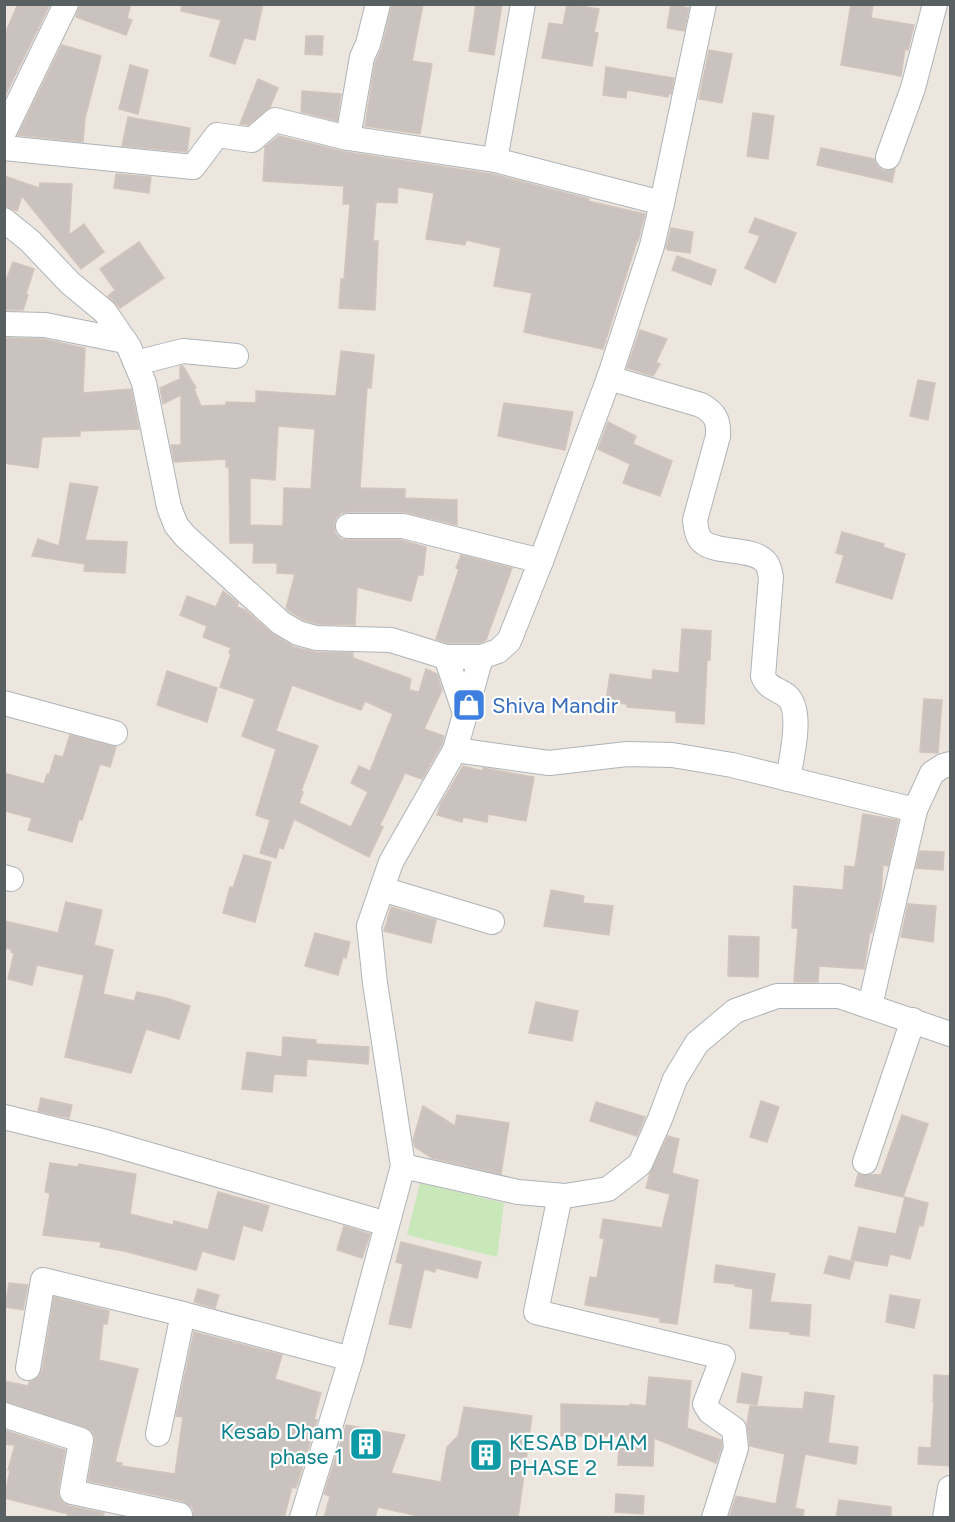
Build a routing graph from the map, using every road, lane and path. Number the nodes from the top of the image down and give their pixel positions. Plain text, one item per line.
1 (66, 4) edge
2 (378, 4) edge
3 (523, 4) edge
4 (704, 4) edge
5 (935, 4) edge
6 (4, 132) edge
7 (348, 138) junction
8 (4, 148) edge
9 (888, 157) dead end
10 (495, 159) junction
11 (662, 203) junction
12 (4, 220) edge
13 (4, 324) edge
14 (125, 341) junction
15 (236, 356) dead end
16 (136, 363) junction
17 (609, 378) junction
18 (348, 526) dead end
19 (541, 561) junction
20 (446, 657) junction
21 (481, 657) junction
22 (4, 703) edge
23 (465, 713) junction
24 (115, 733) dead end
25 (455, 750) junction
26 (951, 764) edge
27 (788, 779) junction
28 (915, 810) junction
29 (382, 889) junction
30 (492, 922) dead end
31 (870, 1006) junction
32 (913, 1020) junction
33 (951, 1034) edge
34 (4, 1118) edge
35 (865, 1162) dead end
36 (403, 1166) junction
37 (560, 1196) junction
38 (387, 1224) junction
39 (183, 1314) junction
40 (351, 1359) junction
41 (28, 1368) dead end
42 (4, 1415) edge
43 (158, 1434) dead end
44 (951, 1488) edge
45 (180, 1518) edge
46 (302, 1518) edge
47 (714, 1518) edge
48 (945, 1518) edge

1 - 6 street
2 - 7 street
3 - 10 street
4 - 11 street
5 - 9 street
7 - 8 street
7 - 10 street
10 - 11 street
11 - 17 street
12 - 14 street
13 - 14 street
14 - 16 street
15 - 16 street
16 - 20 street
17 - 19 street
17 - 27 street
18 - 19 street
19 - 21 street
20 - 21 street
20 - 23 street
21 - 23 street
22 - 24 street
23 - 25 street
25 - 27 street
25 - 29 street
26 - 28 street
27 - 28 street
28 - 31 street
29 - 30 street
29 - 36 street
31 - 32 street
31 - 37 street
32 - 33 street
32 - 35 street
34 - 38 street
36 - 37 street
36 - 38 street
37 - 47 street
38 - 40 street
39 - 40 street
39 - 41 street
39 - 43 street
40 - 46 street
42 - 45 street
44 - 48 street

